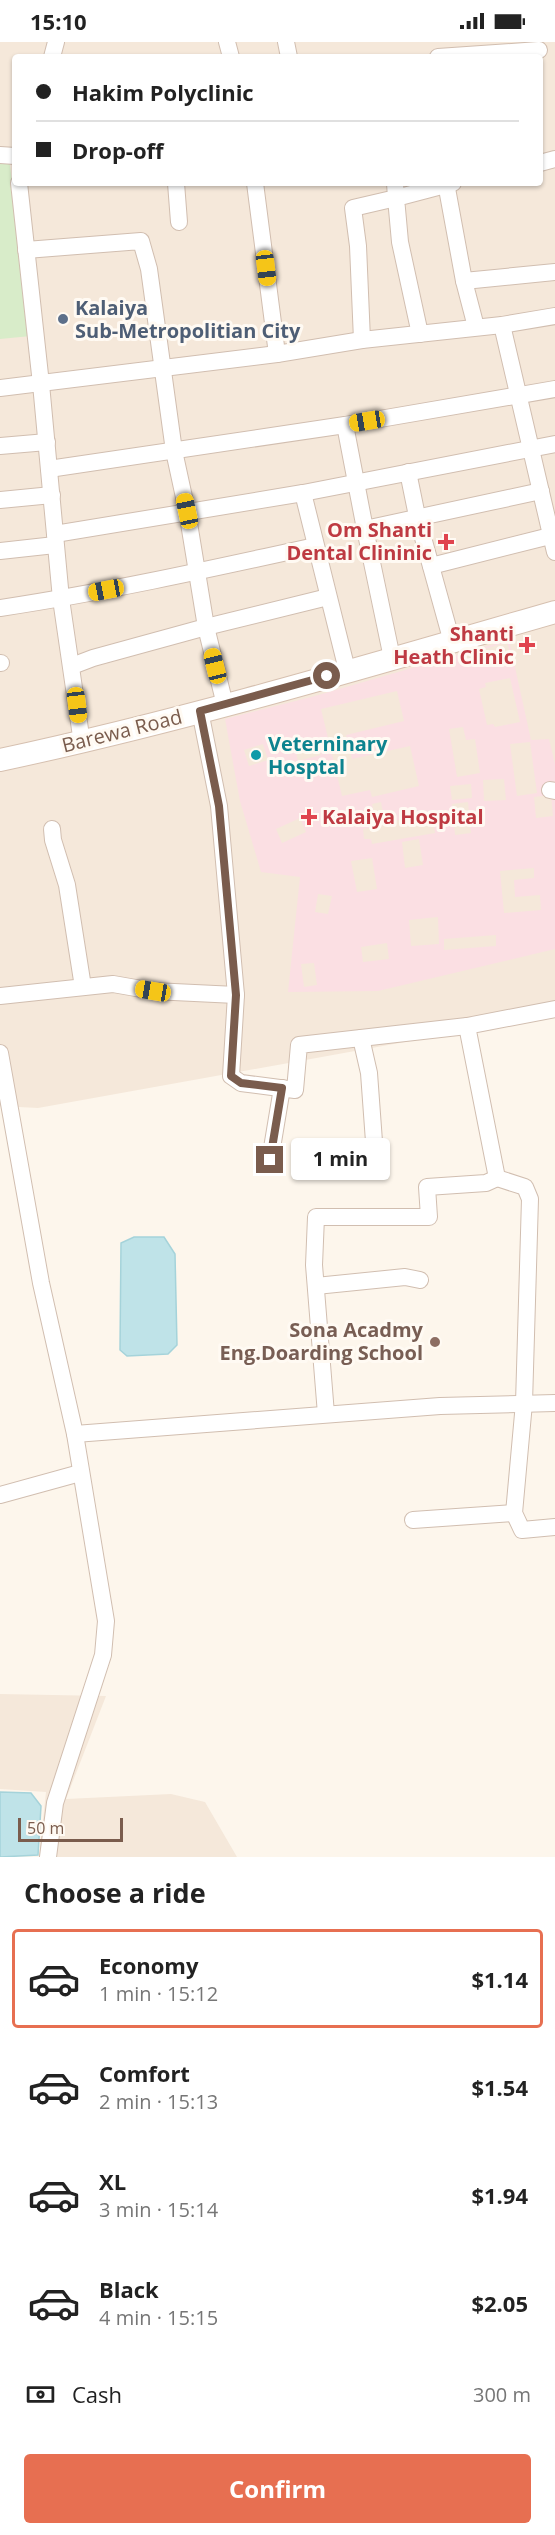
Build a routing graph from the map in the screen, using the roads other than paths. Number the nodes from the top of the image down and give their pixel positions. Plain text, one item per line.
1 (539, 50) dead end
2 (481, 54) edge
3 (19, 186) edge
4 (176, 186) edge
5 (255, 186) edge
6 (430, 186) edge
7 (448, 186) edge
8 (395, 190) edge
9 (179, 222) dead end
10 (26, 250) junction
11 (555, 272) edge
12 (464, 281) junction
13 (555, 316) edge
14 (502, 326) junction
15 (476, 327) junction
16 (420, 334) junction
17 (362, 340) junction
18 (277, 354) junction
19 (161, 366) junction
20 (41, 384) junction
21 (0, 388) edge
22 (555, 389) edge
23 (518, 395) junction
24 (345, 424) junction
25 (47, 442) junction
26 (555, 444) edge
27 (0, 446) edge
28 (532, 450) junction
29 (174, 452) junction
30 (49, 468) junction
31 (408, 472) junction
32 (355, 481) junction
33 (303, 493) junction
34 (52, 495) junction
35 (546, 495) edge
36 (0, 500) edge
37 (187, 511) junction
38 (417, 516) junction
39 (365, 529) junction
40 (55, 540) junction
41 (553, 544) edge
42 (315, 546) junction
43 (0, 551) edge
44 (431, 566) junction
45 (197, 572) junction
46 (328, 597) junction
47 (61, 599) junction
48 (0, 608) edge
49 (555, 612) edge
50 (206, 627) junction
51 (452, 642) junction
52 (392, 658) junction
53 (72, 666) junction
54 (347, 670) junction
55 (225, 705) junction
56 (200, 711) junction
57 (82, 743) junction
58 (0, 760) edge
59 (52, 829) dead end
60 (82, 987) junction
61 (236, 995) junction
62 (0, 996) edge
63 (555, 1008) edge
64 (467, 1026) junction
65 (361, 1038) junction
66 (0, 1053) edge
67 (282, 1088) junction
68 (270, 1160) dead end
69 (376, 1169) dead end
70 (497, 1178) junction
71 (420, 1280) dead end
72 (316, 1286) junction
73 (524, 1403) junction
74 (555, 1403) edge
75 (326, 1414) junction
76 (75, 1434) junction
77 (80, 1473) junction
78 (0, 1494) edge
79 (514, 1513) junction
80 (413, 1520) dead end
81 (555, 1527) edge
82 (48, 1857) edge

1 - 2 street
3 - 10 street
4 - 9 street
5 - 18 street
6 - 8 street
7 - 12 street
8 - 16 street
8 - 17 street
10 - 19 street
10 - 20 street
11 - 12 street
12 - 15 street
13 - 14 street
14 - 15 street
14 - 23 street
15 - 16 street
16 - 17 street
17 - 18 street
18 - 19 street
19 - 20 street
19 - 29 street
20 - 21 street
20 - 25 street
22 - 23 street
23 - 24 street
23 - 28 street
24 - 29 street
24 - 32 street
25 - 27 street
25 - 30 street
26 - 28 street
28 - 31 street
28 - 35 street
29 - 30 street
29 - 37 street
30 - 34 street
31 - 32 street
31 - 38 street
32 - 33 street
32 - 39 street
33 - 37 street
33 - 42 street
34 - 36 street
34 - 40 street
35 - 38 street
35 - 41 street
37 - 40 street
37 - 45 street
38 - 39 street
38 - 44 street
39 - 52 street
40 - 43 street
40 - 47 street
41 - 44 street
42 - 45 street
42 - 46 street
44 - 51 street
45 - 47 street
45 - 50 street
46 - 50 street
46 - 54 street
47 - 48 street
47 - 53 street
49 - 51 main road, Barewa Road
50 - 53 street
50 - 55 street
51 - 52 main road, Barewa Road
52 - 54 main road, Barewa Road
53 - 57 street
54 - 55 main road, Barewa Road
55 - 56 main road, Barewa Road
56 - 57 main road, Barewa Road
56 - 61 street
57 - 58 main road, Barewa Road
59 - 60 street
60 - 61 street
60 - 62 street
61 - 67 street
63 - 64 street
64 - 65 street
64 - 70 street
65 - 67 street
65 - 69 street
66 - 76 street
67 - 68 street
70 - 72 street
70 - 73 street
71 - 72 street
72 - 75 street
73 - 74 street
73 - 75 street
73 - 79 street
75 - 76 street
76 - 77 street
77 - 78 street
77 - 82 street
79 - 80 street
79 - 81 street

